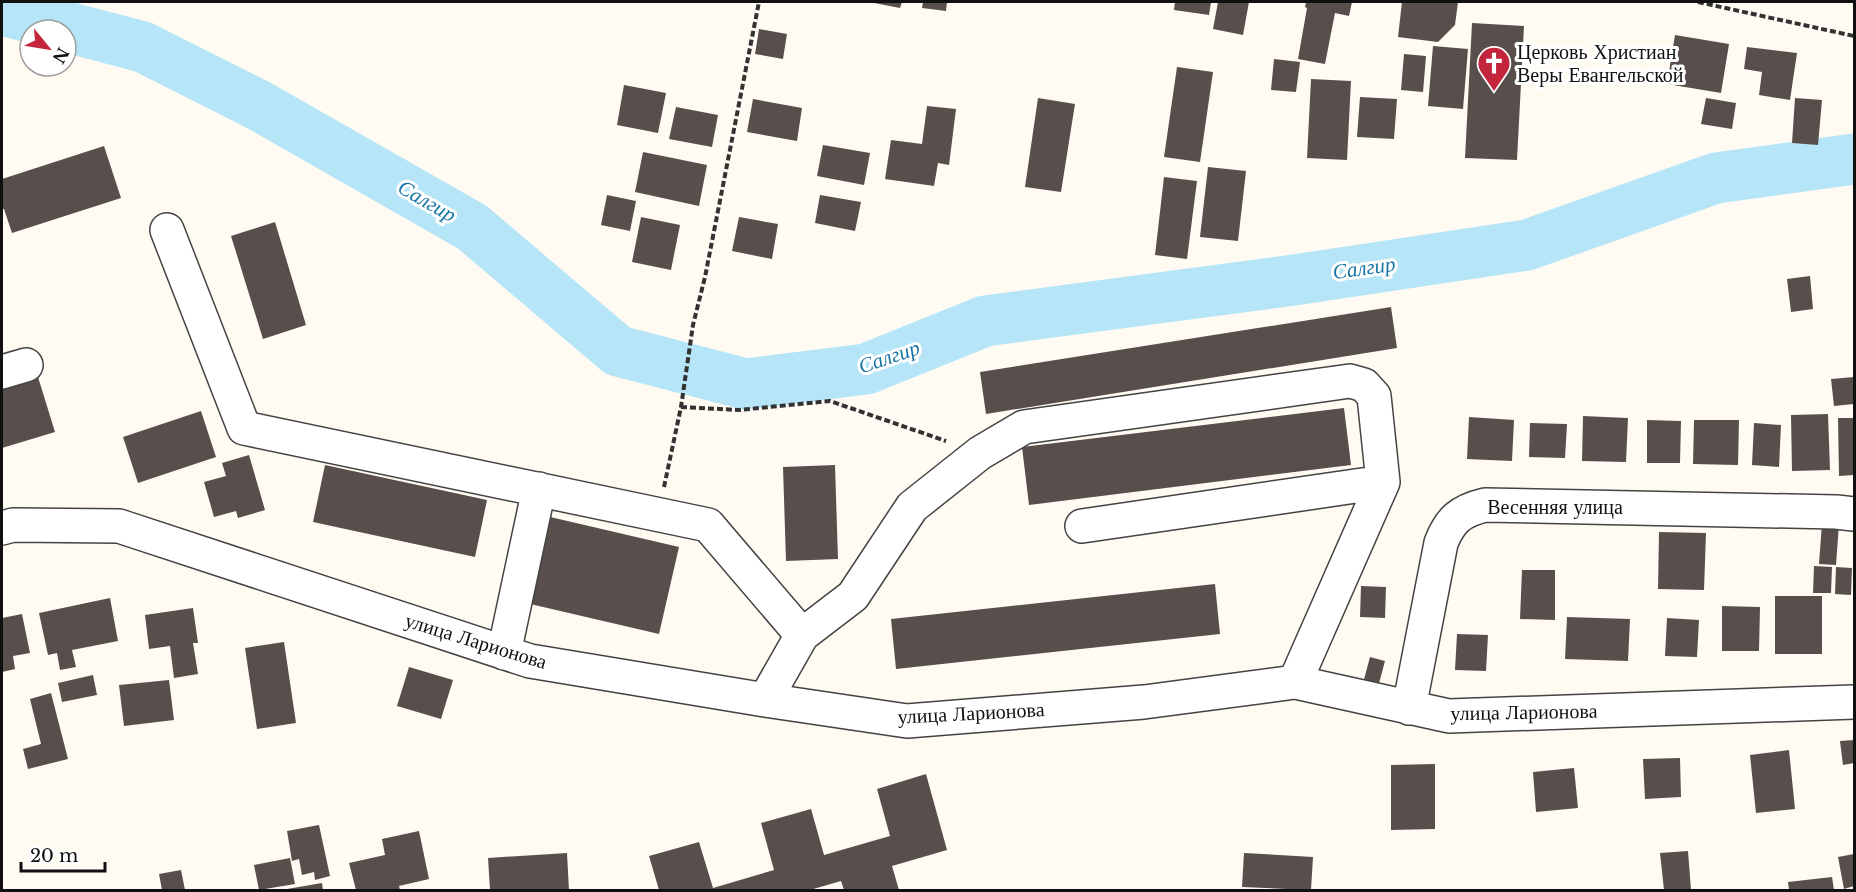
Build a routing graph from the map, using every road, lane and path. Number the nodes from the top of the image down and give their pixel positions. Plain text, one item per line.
1 (759, 2) edge
2 (1698, 2) edge
3 (1854, 36) edge
4 (167, 230) dead end
5 (681, 407) junction
6 (980, 453) junction
7 (1383, 482) junction
8 (539, 489) junction
9 (659, 514) junction
10 (1854, 514) edge
11 (1082, 526) dead end
12 (2, 528) edge
13 (802, 635) junction
14 (504, 653) junction
15 (1295, 682) junction
16 (765, 700) junction
17 (1854, 702) edge
18 (1409, 708) junction

1 - 5 path
2 - 3 path
4 - 8 street
5 - 6 path
5 - 9 path
6 - 7 street
6 - 13 street
7 - 11 street
7 - 15 street
8 - 9 street
8 - 14 street
9 - 13 street
10 - 18 street, Весенняя улица
12 - 14 street, улица Ларионова
13 - 16 street
14 - 16 street, улица Ларионова
15 - 16 street, улица Ларионова
15 - 18 street, улица Ларионова
17 - 18 street, улица Ларионова

